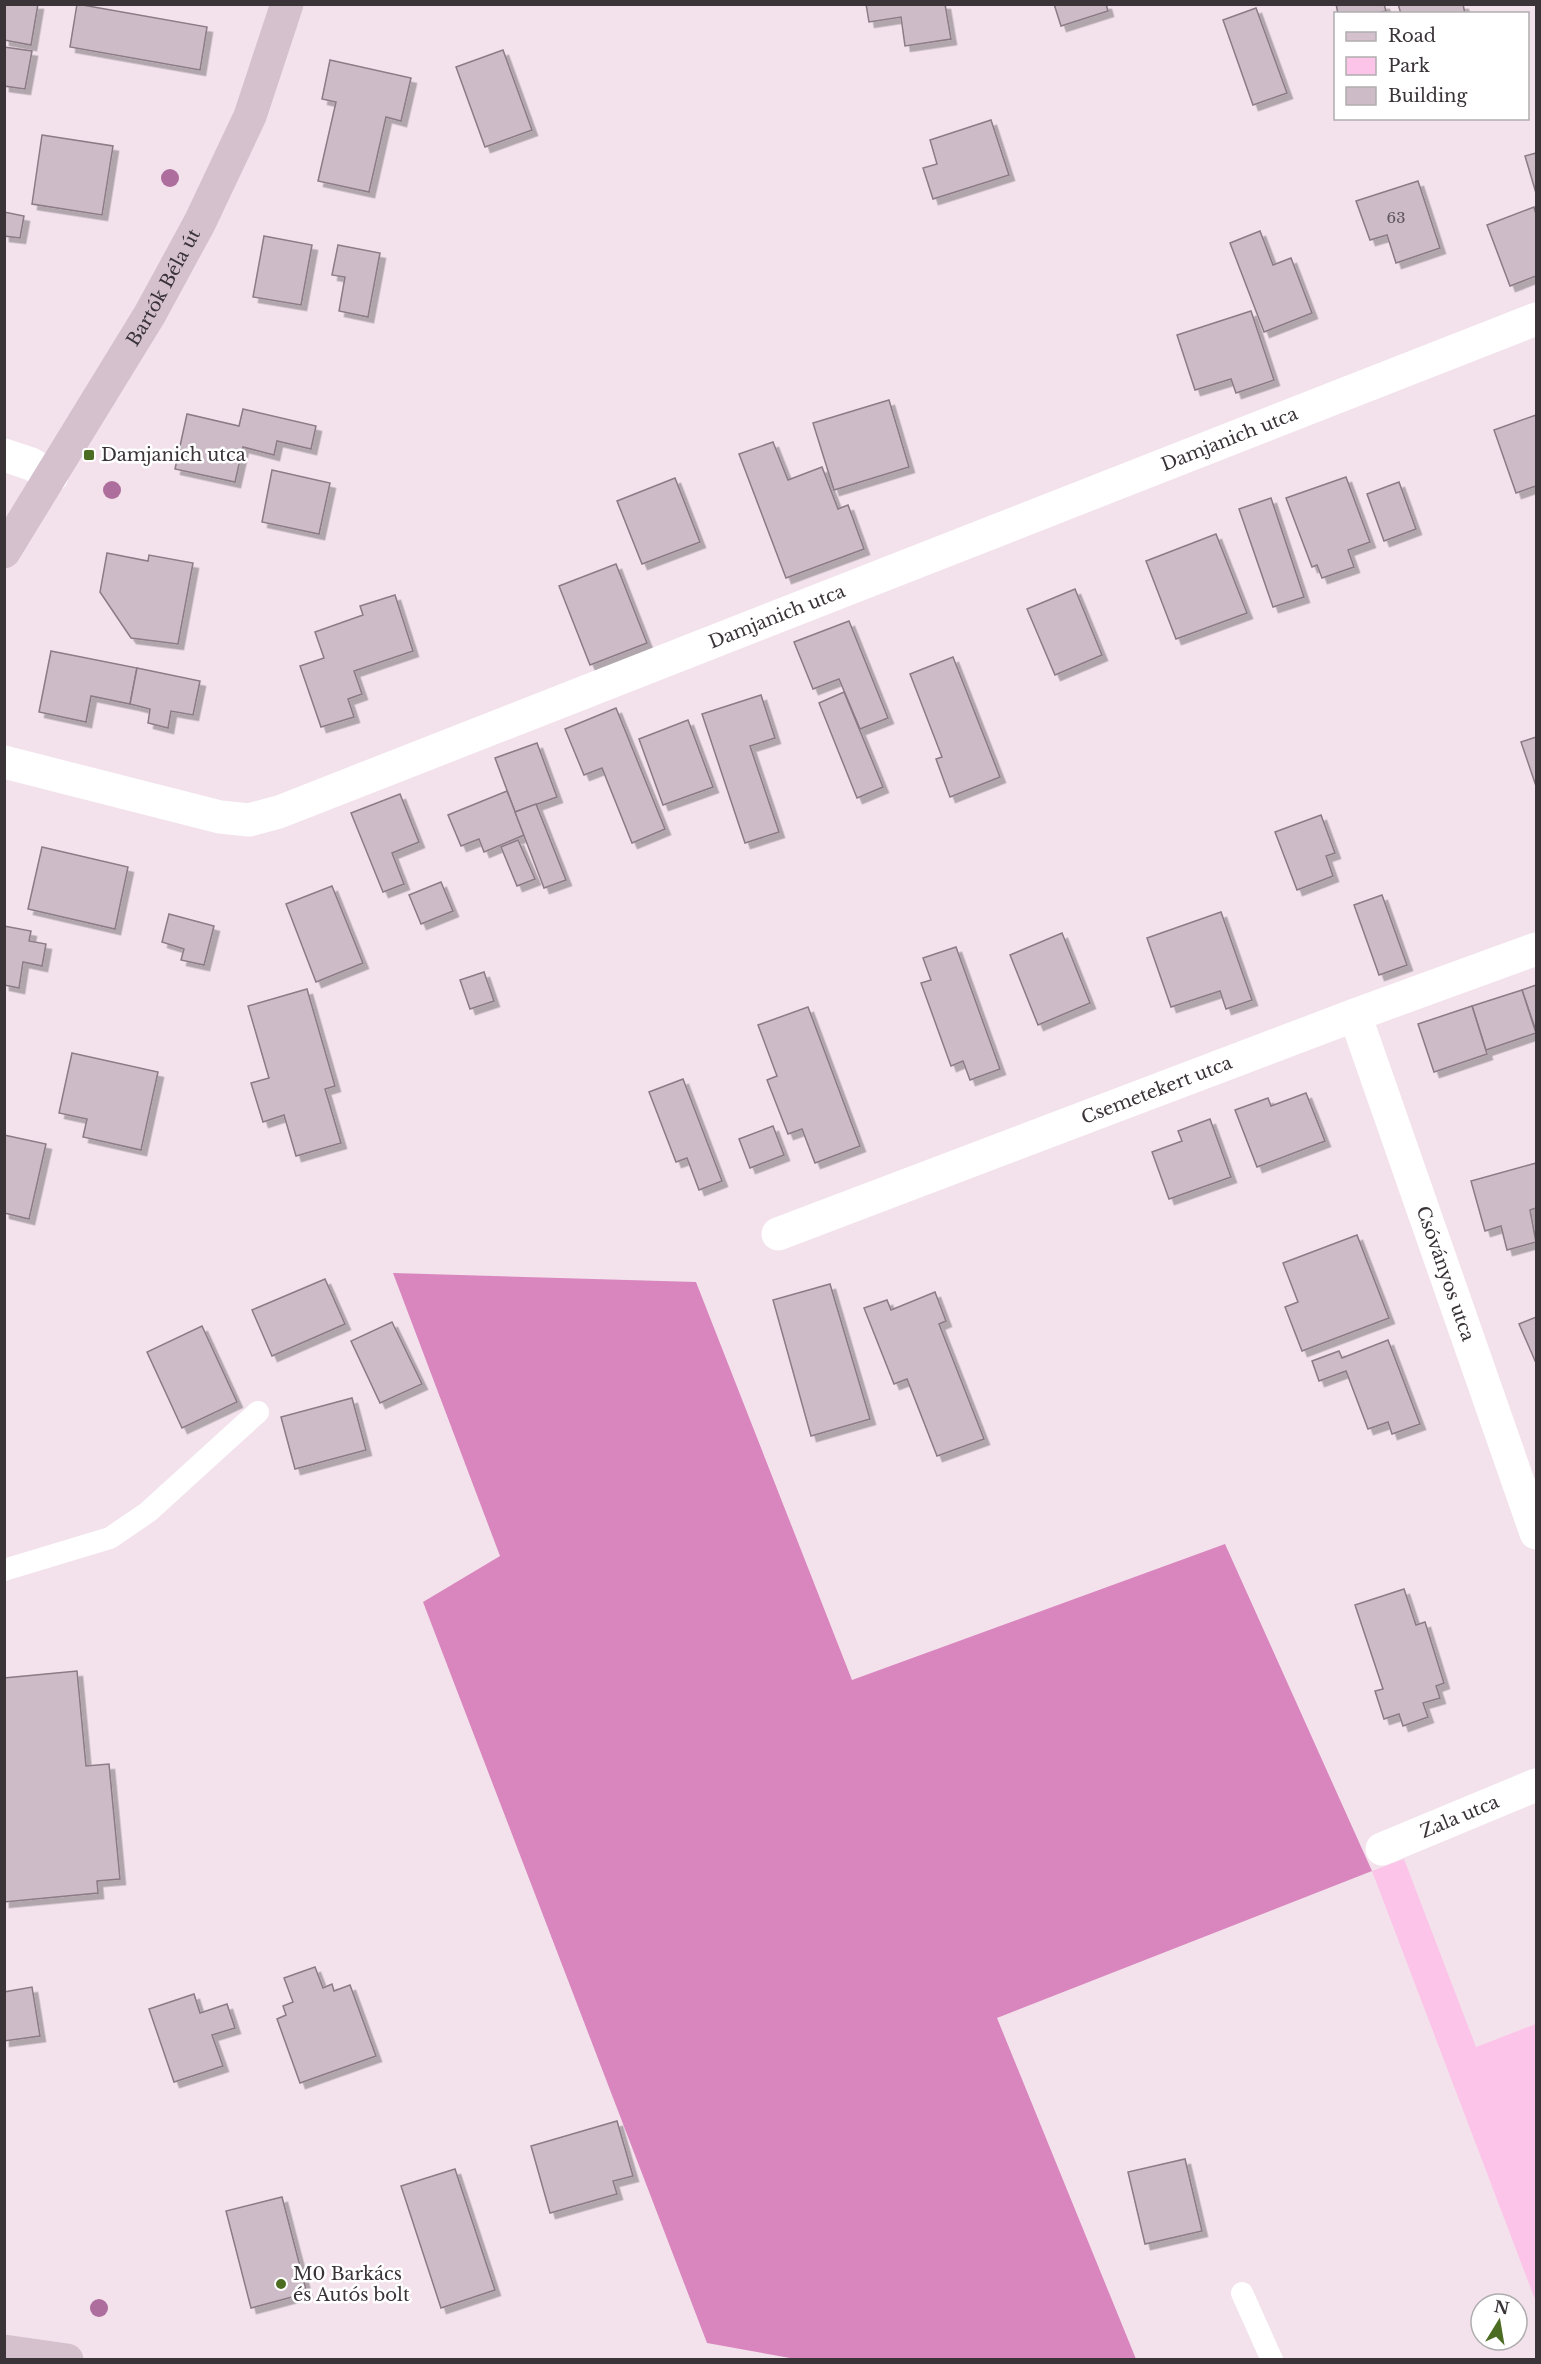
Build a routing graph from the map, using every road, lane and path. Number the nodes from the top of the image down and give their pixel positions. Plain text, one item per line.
1 (287, 4) edge
2 (1536, 319) edge
3 (4, 455) edge
4 (52, 476) junction
5 (4, 552) edge
6 (4, 762) edge
7 (1536, 949) edge
8 (1356, 1015) junction
9 (778, 1234) dead end
10 (258, 1412) dead end
11 (1536, 1533) edge
12 (4, 1570) edge
13 (1536, 1785) edge
14 (1382, 1850) dead end
15 (1242, 2293) dead end
16 (4, 2351) edge
17 (67, 2360) edge
18 (1272, 2360) edge

1 - 4 street, Bartók Béla út
2 - 6 street, Damjanich utca
3 - 4 street
4 - 5 street, Bartók Béla út
7 - 8 street, Csemetekert utca
8 - 9 street, Csemetekert utca
8 - 11 street, Csóványos utca
10 - 12 lane
13 - 14 street, Zala utca
15 - 18 lane
16 - 17 street

